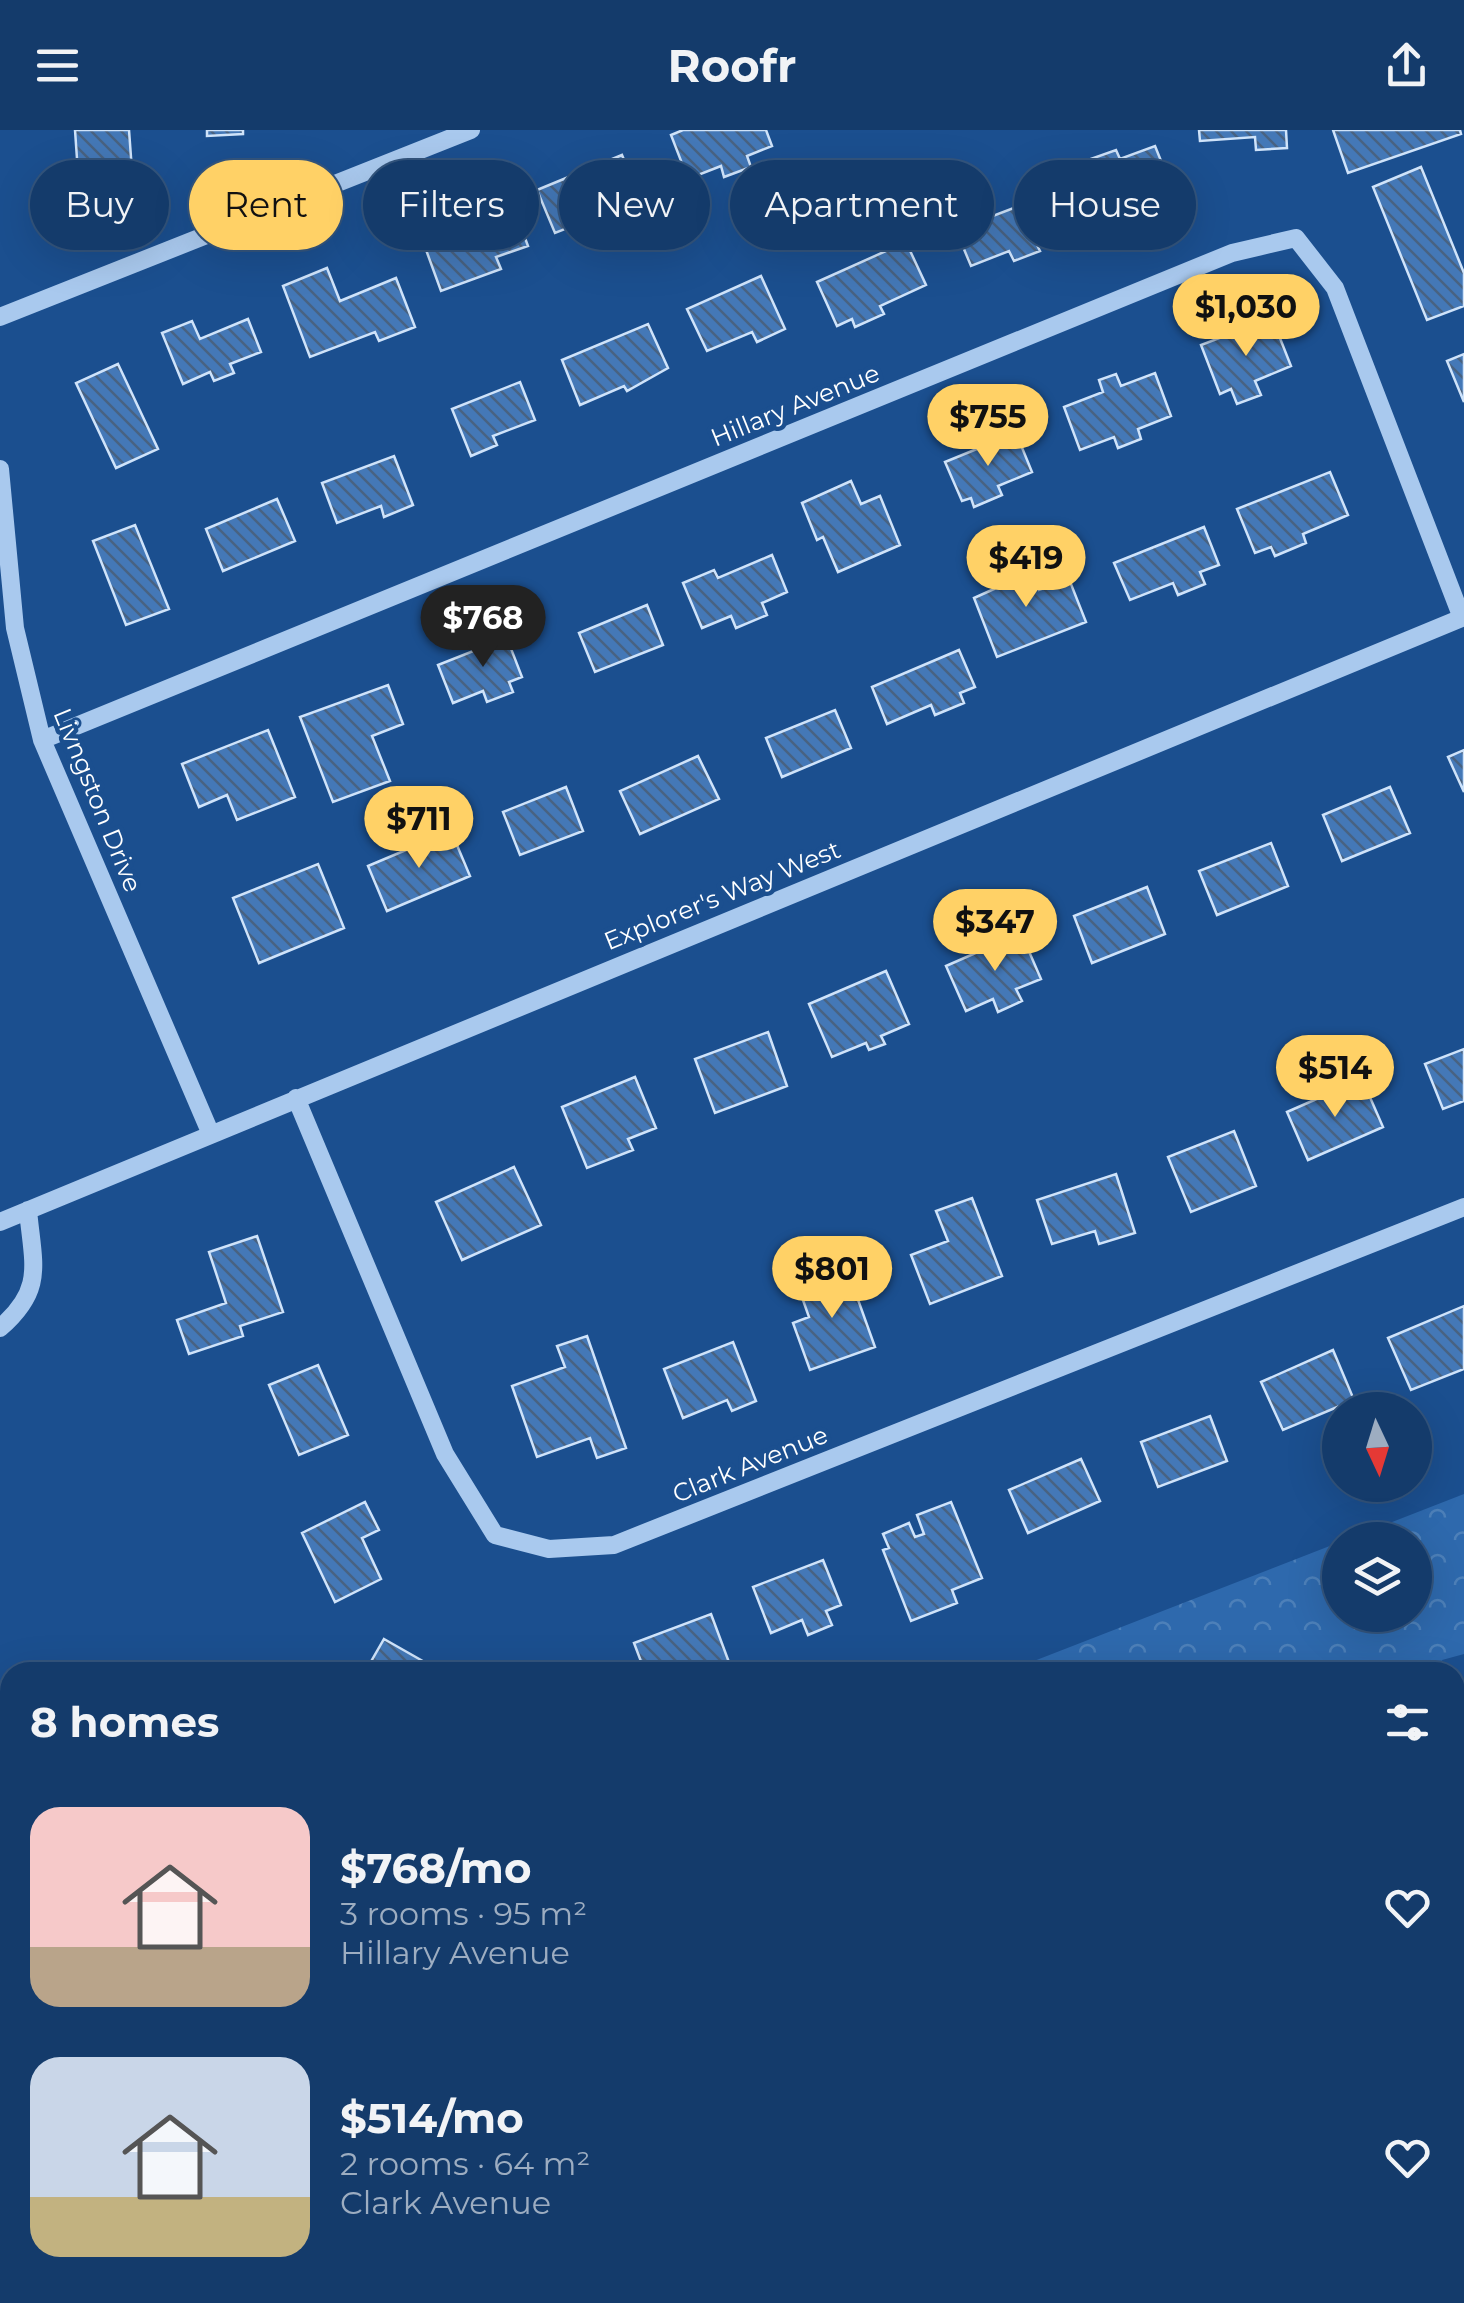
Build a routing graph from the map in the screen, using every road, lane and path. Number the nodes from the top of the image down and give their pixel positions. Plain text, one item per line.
1 (471, 130) edge
2 (0, 317) edge
3 (0, 469) edge
4 (1463, 617) edge
5 (42, 740) junction
6 (296, 1098) junction
7 (210, 1132) junction
8 (1464, 1207) edge
9 (28, 1210) junction
10 (0, 1222) edge
11 (0, 1328) edge

1 - 2 street
3 - 5 street, Livngston Drive
4 - 5 street, Hillary Avenue
4 - 6 street, Explorer's Way West
5 - 7 street, Livngston Drive
6 - 7 street, Explorer's Way West
6 - 8 street, Clark Avenue
7 - 9 street, Explorer's Way West
9 - 10 street, Explorer's Way West
9 - 11 street

